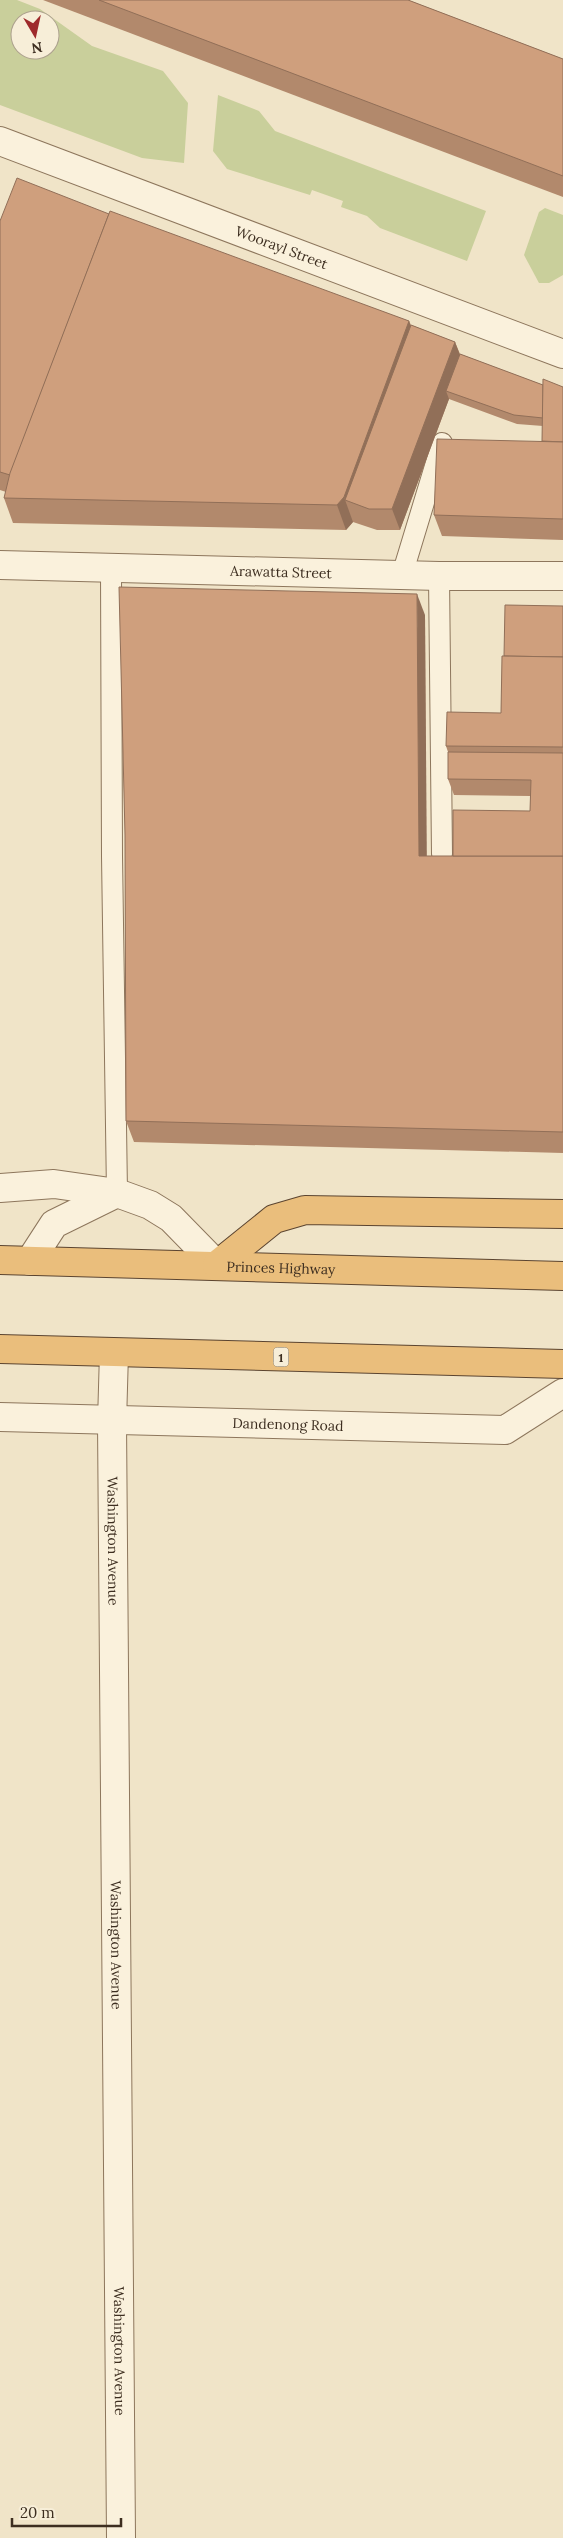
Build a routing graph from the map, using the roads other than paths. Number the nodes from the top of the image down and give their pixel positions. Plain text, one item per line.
1 (0, 141) edge
2 (563, 354) edge
3 (442, 443) edge
4 (0, 565) edge
5 (111, 569) junction
6 (402, 575) junction
7 (439, 576) junction
8 (563, 576) edge
9 (442, 854) edge
10 (0, 1188) edge
11 (117, 1193) junction
12 (563, 1214) edge
13 (0, 1260) edge
14 (30, 1261) junction
15 (217, 1265) junction
16 (563, 1276) edge
17 (0, 1349) edge
18 (114, 1353) junction
19 (563, 1364) edge
20 (563, 1392) edge
21 (0, 1417) edge
22 (112, 1422) junction
23 (121, 2538) edge

1 - 2 street, Woorayl Street
3 - 6 lane
4 - 5 street, Arawatta Street
5 - 6 street, Arawatta Street
5 - 11 lane
6 - 7 street, Arawatta Street
7 - 8 street, Arawatta Street
7 - 9 lane
10 - 11 street
11 - 14 street
11 - 15 street
12 - 15 highway
13 - 14 highway, Princes Highway
14 - 15 highway, Princes Highway
15 - 16 highway, Princes Highway
17 - 18 highway, 1
18 - 19 highway, 1
18 - 22 street, Washington Avenue
20 - 22 street, Dandenong Road
21 - 22 street, Dandenong Road
22 - 23 street, Washington Avenue

